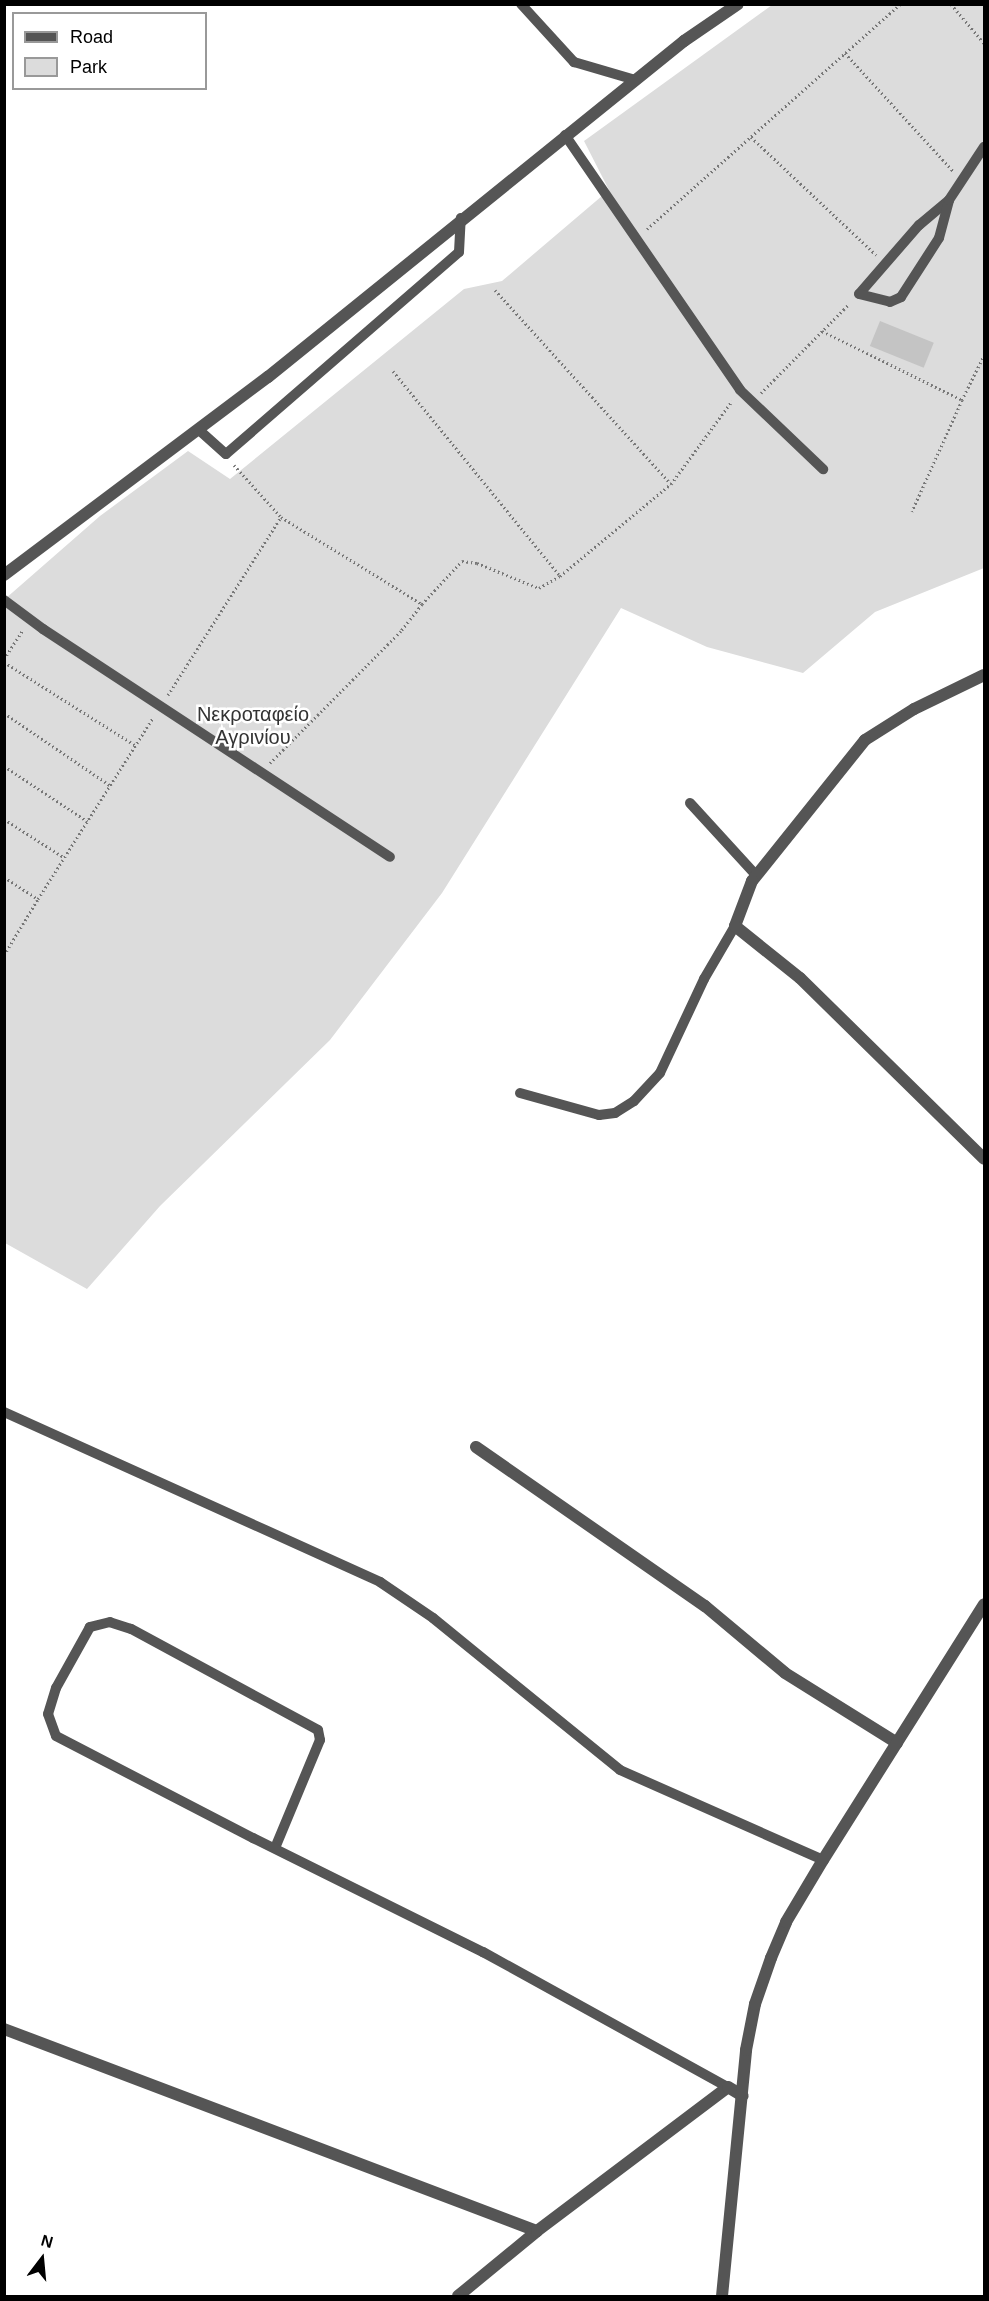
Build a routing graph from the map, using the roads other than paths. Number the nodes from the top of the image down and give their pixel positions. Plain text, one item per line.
1 (521, 4) edge
2 (738, 4) edge
3 (634, 80) junction
4 (565, 135) junction
5 (984, 147) edge
6 (949, 200) junction
7 (461, 218) junction
8 (199, 430) junction
9 (823, 469) dead end
10 (4, 575) edge
11 (4, 600) edge
12 (984, 675) edge
13 (690, 803) dead end
14 (390, 857) dead end
15 (756, 875) junction
16 (735, 926) junction
17 (520, 1093) dead end
18 (984, 1159) edge
19 (4, 1412) edge
20 (476, 1447) dead end
21 (984, 1604) edge
22 (897, 1743) junction
23 (275, 1848) junction
24 (823, 1860) junction
25 (4, 2029) edge
26 (728, 2087) junction
27 (743, 2096) junction
28 (537, 2230) junction
29 (458, 2296) edge
30 (722, 2296) edge

1 - 3 lane
2 - 3 street
3 - 4 street
4 - 7 street
4 - 9 lane
5 - 6 lane
6 - 6 lane
7 - 8 street
7 - 8 lane
8 - 10 street
11 - 14 lane
12 - 15 street
13 - 15 lane
15 - 16 street
16 - 17 lane
16 - 18 street
19 - 24 lane
20 - 22 street
21 - 22 street
22 - 24 street
23 - 23 lane
23 - 26 lane
24 - 27 street
25 - 28 street
26 - 27 street
26 - 28 street
27 - 30 street
28 - 29 street

